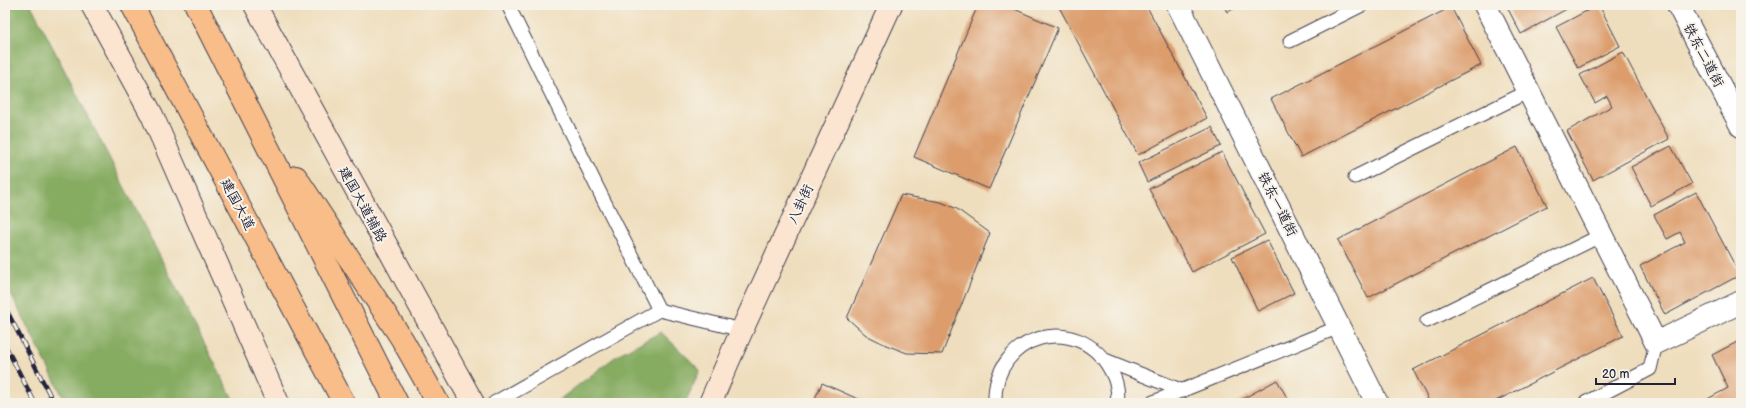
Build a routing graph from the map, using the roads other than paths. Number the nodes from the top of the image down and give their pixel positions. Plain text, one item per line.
1 (92, 5) edge
2 (132, 5) edge
3 (196, 5) edge
4 (255, 5) edge
5 (508, 5) edge
6 (891, 5) edge
7 (1178, 5) edge
8 (1362, 5) edge
9 (1485, 5) edge
10 (1678, 5) edge
11 (1290, 41) dead end
12 (237, 88) junction
13 (1529, 91) junction
14 (1741, 126) edge
15 (1355, 177) dead end
16 (1602, 235) junction
17 (1741, 302) edge
18 (659, 310) junction
19 (1427, 321) dead end
20 (1339, 327) junction
21 (742, 330) junction
22 (309, 339) junction
23 (1656, 342) junction
24 (1105, 360) junction
25 (1183, 391) junction
26 (278, 403) edge
27 (334, 403) edge
28 (344, 403) edge
29 (397, 403) edge
30 (438, 403) edge
31 (473, 403) edge
32 (494, 403) edge
33 (710, 403) edge
34 (995, 403) edge
35 (1117, 403) edge
36 (1151, 403) edge
37 (1377, 403) edge
38 (1585, 403) edge

1 - 26 main road
2 - 22 highway, 建国大道
3 - 12 highway
4 - 31 main road, 建国大道辅路
5 - 18 lane
6 - 21 main road, 八卦街
7 - 20 street, 铁东一道街
8 - 11 lane
9 - 13 street
10 - 14 street, 铁东二道街
12 - 29 highway
12 - 30 highway
13 - 15 lane
13 - 16 street
16 - 19 lane
16 - 23 street
17 - 23 street
18 - 21 lane
18 - 32 lane
20 - 25 lane
20 - 37 street, 铁东一道街
21 - 33 main road, 八卦街
22 - 27 highway
22 - 28 highway, 建国大道
23 - 38 lane
24 - 25 lane
24 - 34 lane
24 - 35 lane
25 - 36 lane

